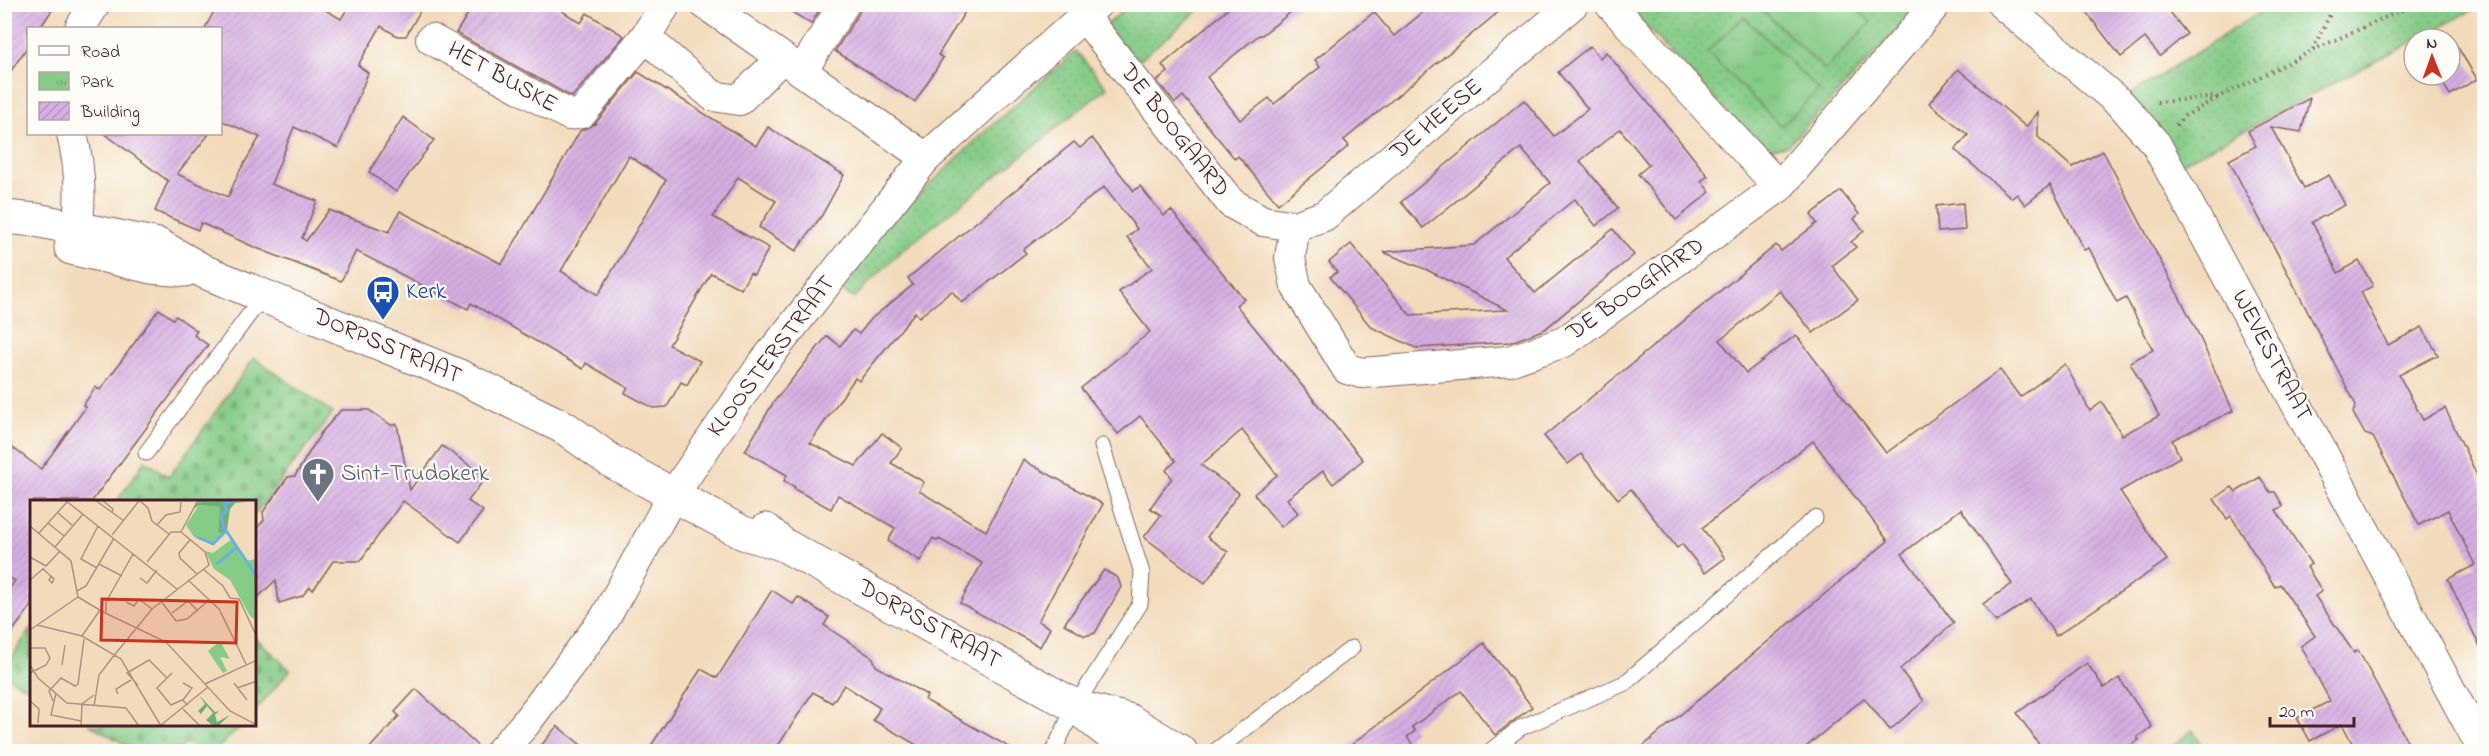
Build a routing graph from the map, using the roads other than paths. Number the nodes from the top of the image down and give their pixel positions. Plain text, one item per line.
1 (95, 4) edge
2 (666, 4) edge
3 (705, 4) edge
4 (844, 4) edge
5 (1573, 4) edge
6 (1610, 4) edge
7 (1936, 4) edge
8 (2002, 4) edge
9 (1090, 10) edge
10 (81, 27) edge
11 (645, 37) junction
12 (431, 39) dead end
13 (792, 65) junction
14 (72, 135) edge
15 (926, 158) junction
16 (1779, 187) junction
17 (4, 217) edge
18 (4, 223) edge
19 (1295, 226) junction
20 (77, 238) junction
21 (263, 296) junction
22 (1102, 446) dead end
23 (146, 453) dead end
24 (678, 487) junction
25 (1815, 518) dead end
26 (1352, 648) dead end
27 (1075, 706) junction
28 (500, 752) edge
29 (1053, 752) edge
30 (1133, 752) edge
31 (1181, 752) edge
32 (1214, 752) edge
33 (1489, 752) edge
34 (2484, 752) edge

1 - 10 street
2 - 11 street, HET BUSKE
3 - 13 street
4 - 13 street
5 - 19 street, DE HEESE
6 - 16 street
7 - 16 street, DE BOOGAARD
8 - 34 street, WEVESTRAAT
9 - 15 street, KLOOSTERSTRAAT
9 - 19 street, DE BOOGAARD
11 - 12 street, HET BUSKE
11 - 13 street
13 - 15 street
14 - 20 street
15 - 24 street, KLOOSTERSTRAAT
16 - 19 street, DE BOOGAARD
17 - 20 street, DORPSSTRAAT
18 - 20 street, DORPSSTRAAT
20 - 21 street, DORPSSTRAAT
21 - 23 lane
21 - 24 street, DORPSSTRAAT
22 - 27 lane
24 - 27 street, DORPSSTRAAT
24 - 28 street, KLOOSTERSTRAAT
25 - 33 lane
26 - 32 lane
27 - 29 lane
27 - 30 street, DORPSSTRAAT
27 - 31 street, DORPSSTRAAT

